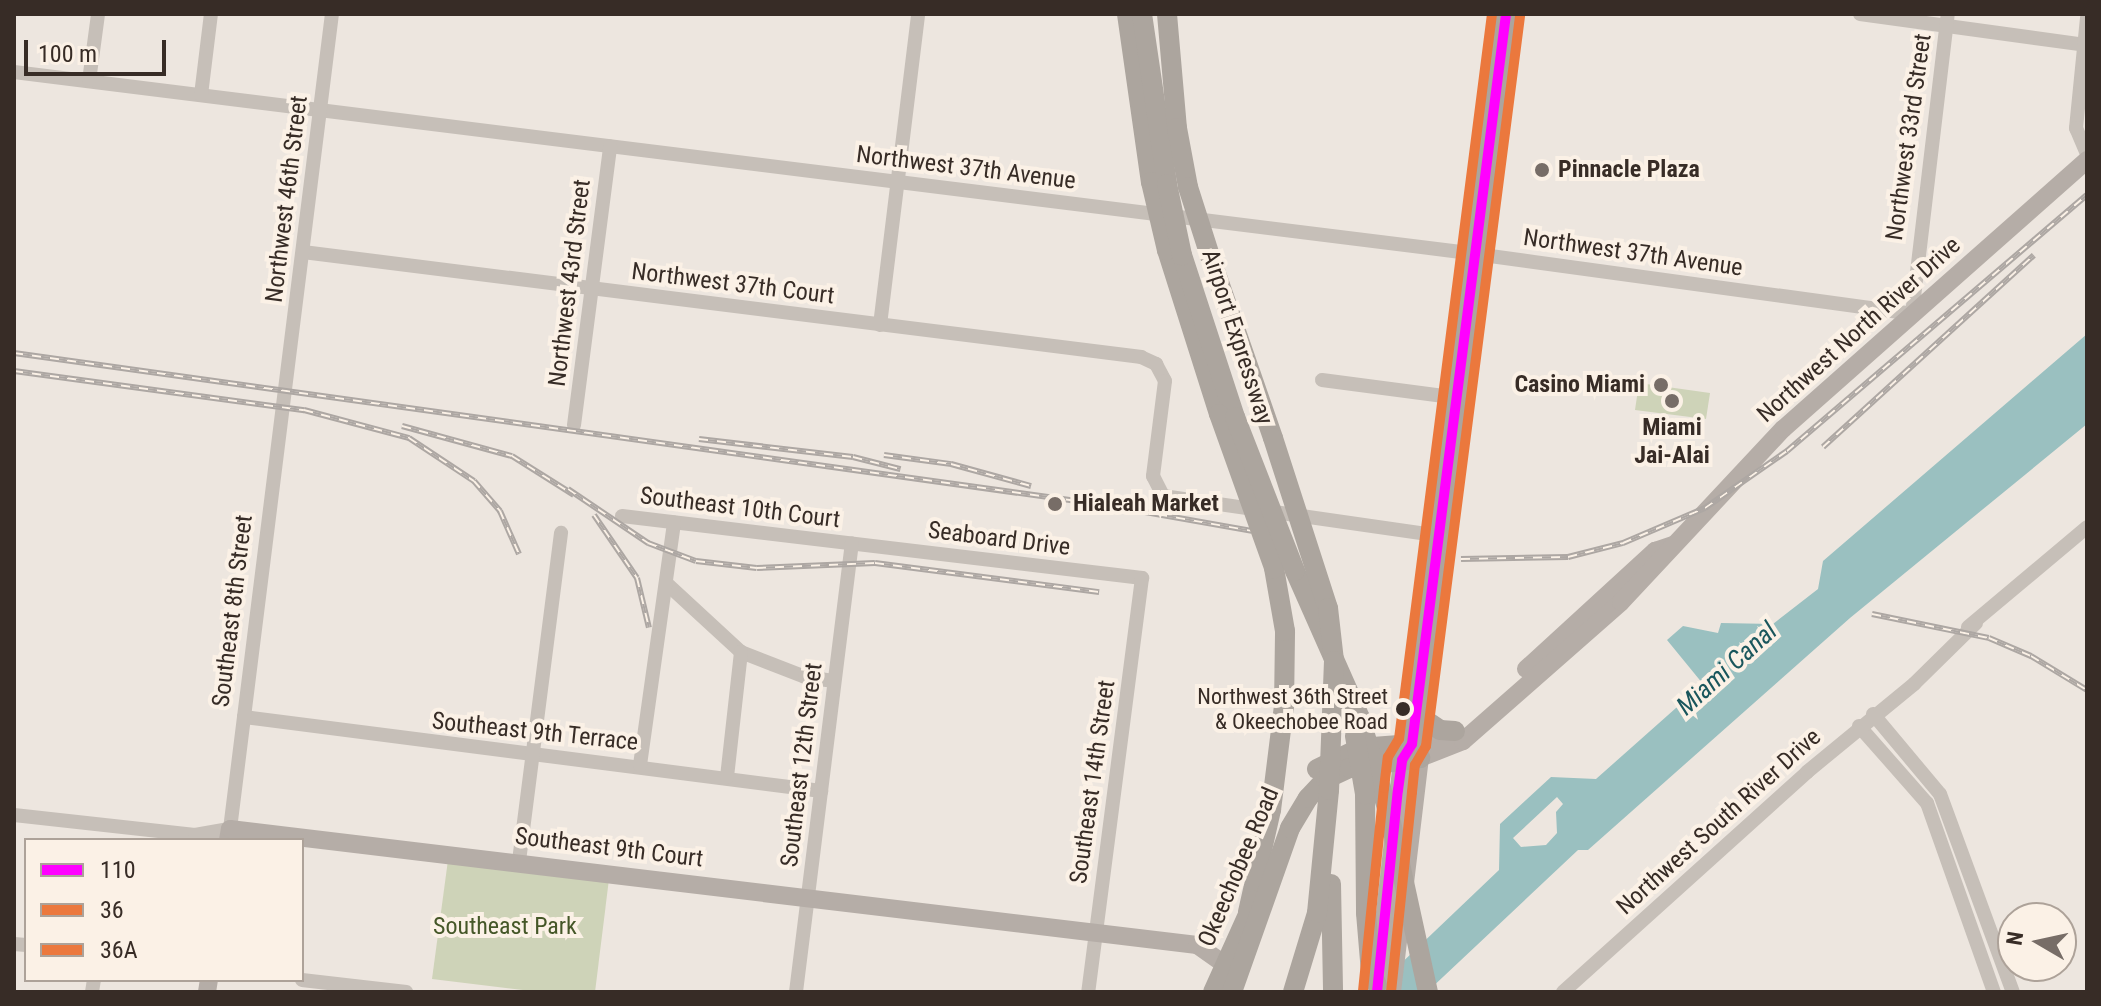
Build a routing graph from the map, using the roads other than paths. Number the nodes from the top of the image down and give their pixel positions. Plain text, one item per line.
1 (98, 14) edge
2 (211, 14) edge
3 (332, 14) edge
4 (918, 14) edge
5 (1127, 14) edge
6 (1142, 14) edge
7 (1167, 14) edge
8 (1506, 14) edge
9 (1860, 14) edge
10 (2087, 18) edge
11 (1947, 20) edge
12 (2085, 45) edge
13 (14, 72) edge
14 (89, 81) junction
15 (201, 95) junction
16 (320, 110) junction
17 (610, 146) junction
18 (2087, 157) edge
19 (898, 181) junction
20 (1159, 183) junction
21 (303, 252) junction
22 (1476, 254) junction
23 (591, 288) junction
24 (1912, 314) junction
25 (880, 325) junction
26 (1322, 380) dead end
27 (285, 389) joint
28 (1459, 398) junction
29 (574, 425) dead end
30 (622, 516) dead end
31 (674, 522) junction
32 (561, 533) dead end
33 (2084, 534) edge
34 (1440, 536) junction
35 (852, 543) junction
36 (1284, 569) junction
37 (1142, 578) joint
38 (666, 583) junction
39 (741, 652) junction
40 (834, 681) junction
41 (1415, 713) junction
42 (1873, 714) junction
43 (244, 717) junction
44 (1355, 719) junction
45 (1859, 726) junction
46 (1455, 739) junction
47 (533, 754) junction
48 (1411, 754) junction
49 (640, 765) junction
50 (727, 777) junction
51 (1416, 790) junction
52 (821, 791) junction
53 (14, 815) edge
54 (229, 834) edge
55 (272, 838) edge
56 (304, 841) edge
57 (1959, 843) junction
58 (1942, 849) junction
59 (519, 861) junction
60 (1327, 864) junction
61 (807, 898) junction
62 (1248, 912) junction
63 (1095, 932) junction
64 (1238, 937) junction
65 (1197, 945) junction
66 (1226, 965) junction
67 (304, 980) edge
68 (1385, 988) edge
69 (406, 992) edge
70 (796, 992) edge
71 (1088, 992) edge
72 (1213, 992) edge
73 (1229, 992) edge
74 (1293, 992) edge
75 (1333, 992) edge
76 (1428, 992) edge
77 (1563, 992) edge
78 (1994, 992) edge
79 (2013, 992) edge

1 - 14 street
2 - 15 street
3 - 16 street, Northwest 46th Street
4 - 19 street
5 - 20 highway
6 - 20 highway, Airport Expressway
7 - 60 highway, Airport Expressway, bridge
8 - 22 highway
9 - 11 street
10 - 12 street
11 - 12 street
11 - 24 street, Northwest 33rd Street
12 - 18 street
13 - 14 street, Northwest 37th Avenue
14 - 15 street, Northwest 37th Avenue
15 - 16 street, Northwest 37th Avenue
16 - 17 street, Northwest 37th Avenue
16 - 21 street, Northwest 46th Street
17 - 19 street, Northwest 37th Avenue
17 - 23 street, Northwest 43rd Street
18 - 24 main road, Northwest North River Drive
19 - 22 street, Northwest 37th Avenue
19 - 25 street
20 - 36 highway, Airport Expressway, bridge
21 - 23 street, Northwest 37th Court
21 - 27 street, Northwest 46th Street
22 - 24 street, Northwest 37th Avenue
22 - 28 highway
23 - 25 street, Northwest 37th Court
23 - 29 street, Northwest 43rd Street
24 - 46 main road, Northwest North River Drive
25 - 34 street, Northwest 37th Court
26 - 28 street
27 - 43 street, Southeast 8th Street
28 - 34 highway
30 - 31 street, Southeast 10th Court
31 - 35 street, Southeast 10th Court
31 - 38 street
32 - 47 street
33 - 42 street, Northwest South River Drive
34 - 41 highway
35 - 37 street, Seaboard Drive
35 - 40 street, Southeast 12th Street
36 - 44 highway, Airport Expressway
36 - 62 highway
37 - 63 street, Southeast 14th Street
38 - 39 street
38 - 49 street
39 - 40 street
39 - 50 street
40 - 52 street, Southeast 12th Street
41 - 46 highway
41 - 48 highway
42 - 45 street, Northwest South River Drive
42 - 57 street
43 - 47 street, Southeast 9th Terrace
43 - 54 street, Southeast 8th Street
44 - 68 highway, bridge
44 - 76 highway, Airport Expressway, bridge
45 - 58 street
45 - 77 street, Northwest South River Drive
46 - 48 main road, Northwest North River Drive
46 - 51 main road
47 - 49 street, Southeast 9th Terrace
47 - 59 street
48 - 51 main road
48 - 62 highway, Okeechobee Road
48 - 68 main road
48 - 73 highway, Okeechobee Road
49 - 50 street, Southeast 9th Terrace
50 - 52 street, Southeast 9th Terrace
51 - 68 main road
52 - 61 street, Southeast 12th Street
53 - 54 street, Southeast 9th Court
54 - 55 main road, Southeast 9th Court
56 - 59 main road, Southeast 9th Court
57 - 58 street
57 - 79 street
58 - 78 street
59 - 61 main road, Southeast 9th Court
60 - 74 highway
60 - 75 highway
61 - 63 main road, Southeast 9th Court
61 - 70 street, Southeast 12th Street
62 - 64 highway, Okeechobee Road
63 - 65 main road, Southeast 9th Court
63 - 71 street, Southeast 14th Street
64 - 65 main road, Southeast 9th Court
64 - 66 highway, Okeechobee Road
65 - 66 main road, Southeast 9th Court
66 - 72 highway, Okeechobee Road
66 - 73 highway
67 - 69 street

